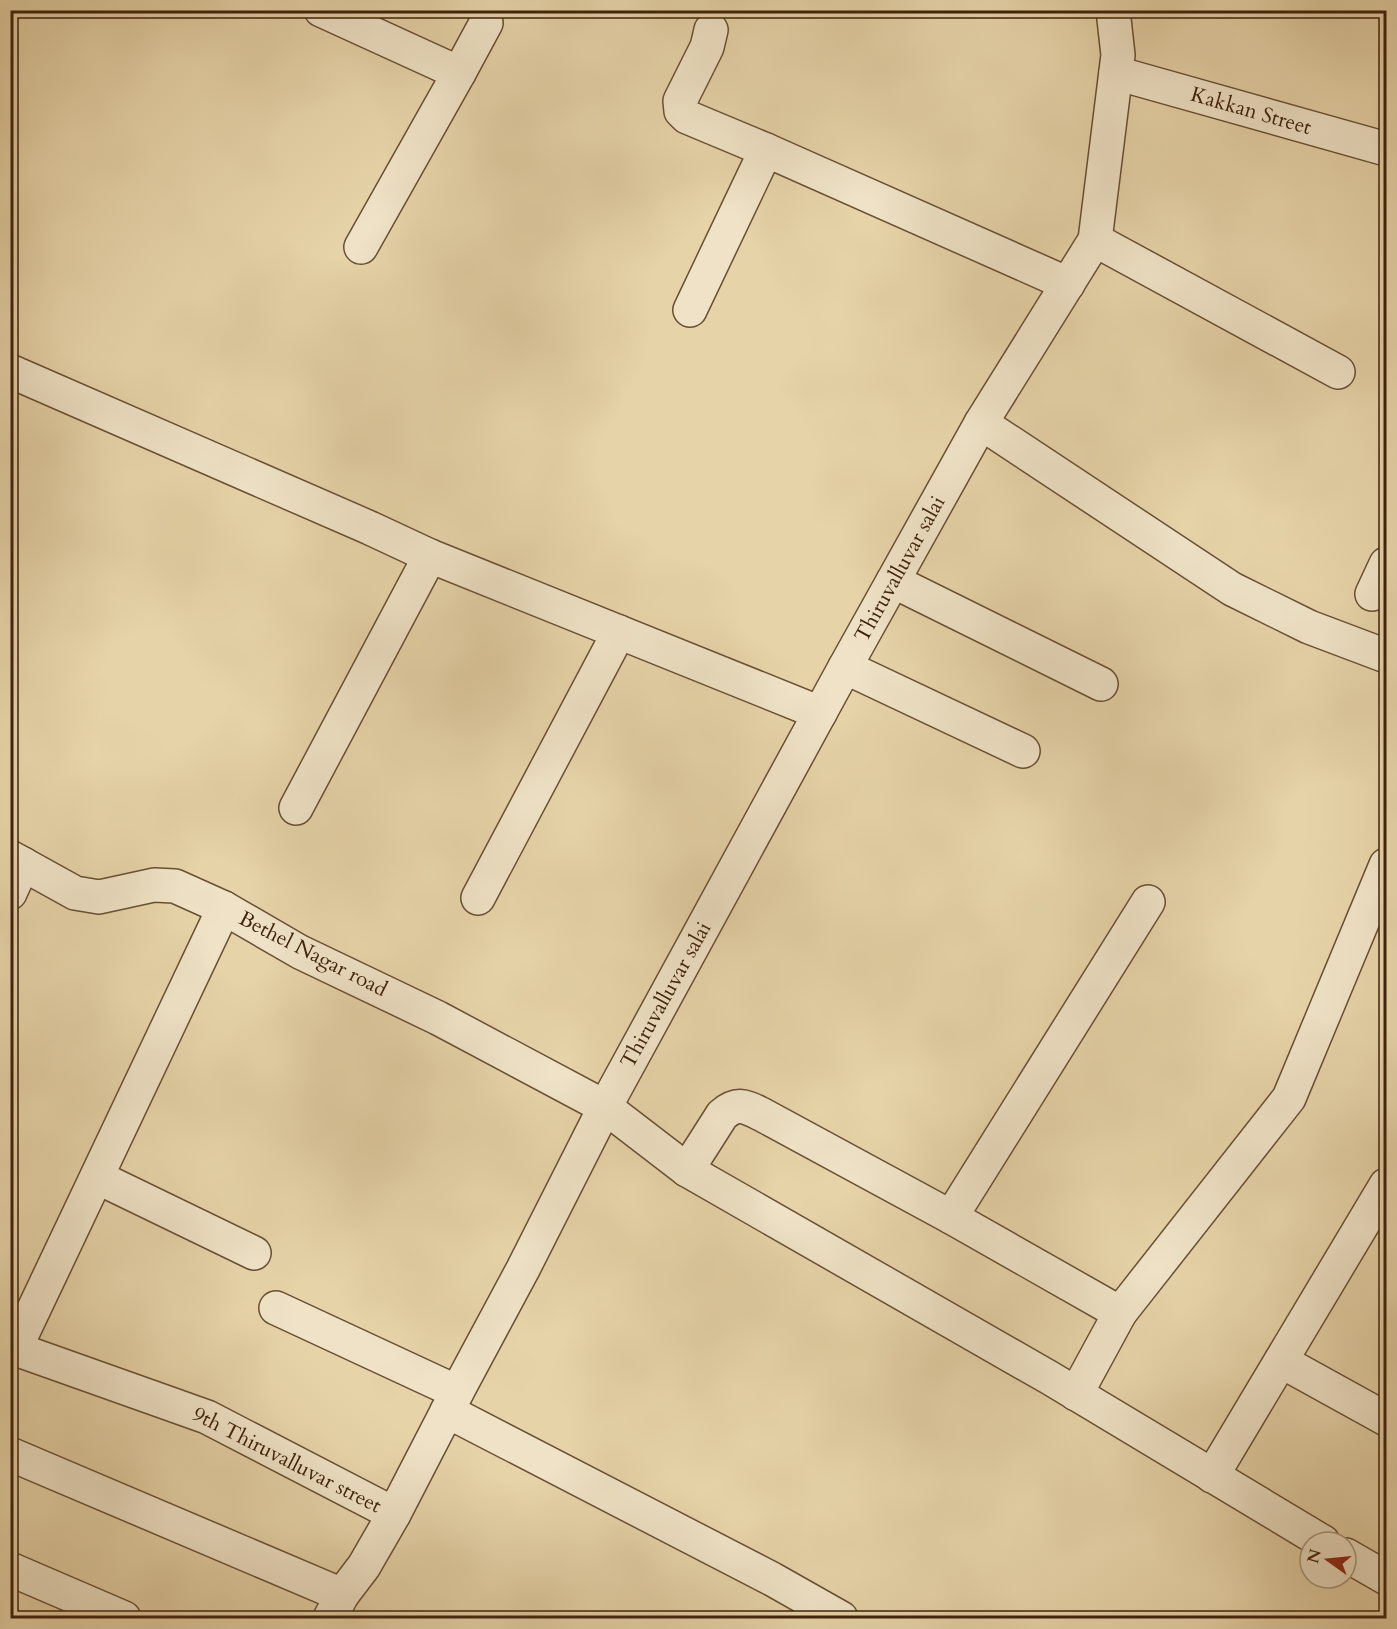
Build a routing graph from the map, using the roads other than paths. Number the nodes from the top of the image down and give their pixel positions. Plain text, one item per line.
1 (321, 10) edge
2 (1113, 10) edge
3 (486, 23) dead end
4 (711, 30) dead end
5 (459, 73) junction
6 (1116, 73) junction
7 (1386, 149) edge
8 (766, 150) junction
9 (1095, 240) junction
10 (362, 247) dead end
11 (1068, 284) junction
12 (690, 310) dead end
13 (10, 370) edge
14 (1338, 372) dead end
15 (981, 423) junction
16 (430, 556) junction
17 (1386, 564) edge
18 (893, 581) junction
19 (1371, 594) dead end
20 (619, 632) junction
21 (1386, 656) edge
22 (845, 667) junction
23 (1101, 684) dead end
24 (820, 712) junction
25 (1023, 751) dead end
26 (296, 808) dead end
27 (17, 860) edge
28 (1386, 866) edge
29 (10, 893) edge
30 (478, 898) dead end
31 (1148, 902) dead end
32 (224, 908) junction
33 (604, 1107) junction
34 (687, 1170) junction
35 (97, 1177) junction
36 (1386, 1185) edge
37 (951, 1217) junction
38 (254, 1253) dead end
39 (276, 1308) dead end
40 (1120, 1313) junction
41 (13, 1348) edge
42 (1281, 1361) junction
43 (1076, 1394) junction
44 (452, 1402) junction
45 (1386, 1419) edge
46 (10, 1454) edge
47 (1212, 1476) junction
48 (394, 1514) junction
49 (1303, 1530) edge
50 (1358, 1562) edge
51 (10, 1569) edge
52 (1386, 1578) edge
53 (336, 1607) edge
54 (124, 1618) edge
55 (840, 1618) edge

1 - 5 street
2 - 6 street, Thiruvalluvar salai
3 - 5 street
4 - 8 street
5 - 10 street
6 - 7 street, Kakkan Street
6 - 9 street, Thiruvalluvar salai
8 - 11 street
8 - 12 street
9 - 11 street, Thiruvalluvar salai
9 - 14 street
11 - 15 street, Thiruvalluvar salai
13 - 16 street
15 - 18 street, Thiruvalluvar salai
15 - 21 street
16 - 20 street
16 - 26 street
17 - 19 street
18 - 22 street, Thiruvalluvar salai
18 - 23 street
20 - 24 street
20 - 30 street
22 - 24 street, Thiruvalluvar salai
22 - 25 street
24 - 33 street, Thiruvalluvar salai
27 - 29 street
27 - 32 street, Bethel Nagar road
28 - 40 street
31 - 37 street
32 - 33 street, Bethel Nagar road
32 - 35 street
33 - 34 street, Bethel Nagar road
33 - 44 street, Thiruvalluvar salai
34 - 37 street
34 - 43 street, Bethel Nagar road
35 - 38 street
35 - 41 street
36 - 42 street
37 - 40 street
39 - 44 street
40 - 43 street
41 - 48 street, 9th Thiruvalluvar street
42 - 45 street
42 - 47 street
43 - 47 street, Bethel Nagar road
44 - 48 street, Thiruvalluvar salai
44 - 55 street
46 - 53 street
47 - 49 street, Bethel Nagar road
48 - 53 street, Thiruvalluvar salai
50 - 52 street
51 - 54 street

